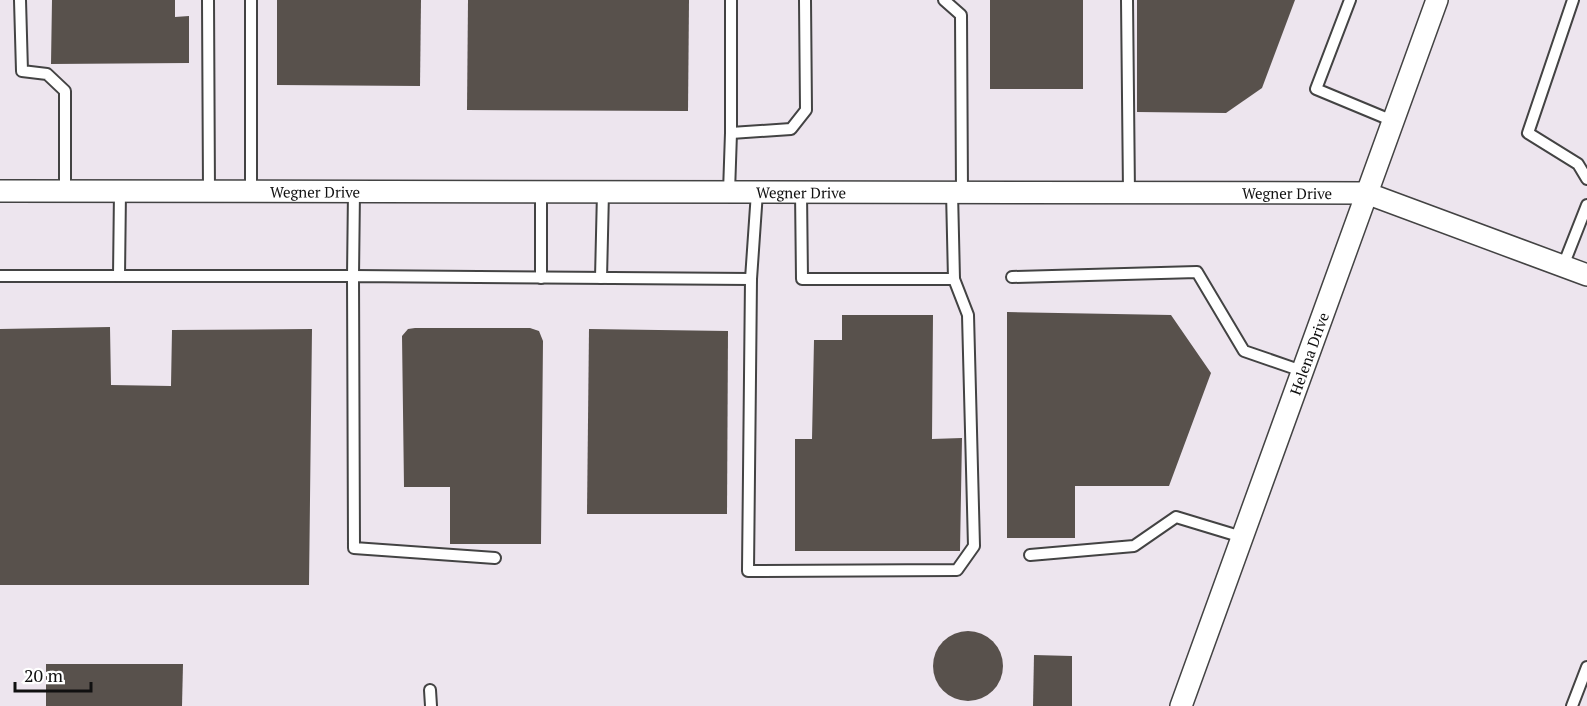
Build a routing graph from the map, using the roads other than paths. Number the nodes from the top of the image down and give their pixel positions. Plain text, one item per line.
1 (20, 0) edge
2 (208, 0) edge
3 (251, 0) edge
4 (731, 0) edge
5 (805, 0) edge
6 (944, 0) edge
7 (1127, 0) edge
8 (1350, 0) edge
9 (1437, 0) edge
10 (1573, 0) edge
11 (1393, 121) junction
12 (731, 133) junction
13 (1587, 179) edge
14 (0, 190) edge
15 (64, 191) junction
16 (120, 191) junction
17 (209, 191) junction
18 (251, 191) junction
19 (354, 191) junction
20 (541, 191) junction
21 (603, 192) junction
22 (729, 192) junction
23 (757, 192) junction
24 (801, 192) junction
25 (957, 192) junction
26 (1129, 192) junction
27 (1366, 193) junction
28 (1587, 205) edge
29 (1563, 266) junction
30 (1587, 275) edge
31 (0, 276) edge
32 (119, 276) junction
33 (353, 276) junction
34 (1012, 277) dead end
35 (541, 278) junction
36 (601, 278) junction
37 (752, 279) junction
38 (954, 279) junction
39 (1302, 371) junction
40 (1242, 537) junction
41 (1030, 555) dead end
42 (495, 558) dead end
43 (1587, 667) edge
44 (430, 690) dead end
45 (431, 706) edge
46 (1181, 706) edge
47 (1572, 706) edge

1 - 15 lane
2 - 17 lane
3 - 18 lane
4 - 12 lane
5 - 12 lane
6 - 25 lane
7 - 26 lane
8 - 11 lane
9 - 11 street, Helena Drive
10 - 13 lane
11 - 27 street, Helena Drive
12 - 22 lane
14 - 15 street, Wegner Drive
15 - 16 street, Wegner Drive
16 - 17 street, Wegner Drive
16 - 32 lane
17 - 18 street, Wegner Drive
18 - 19 street, Wegner Drive
19 - 20 street, Wegner Drive
19 - 33 lane
20 - 21 street, Wegner Drive
20 - 35 lane
21 - 22 street, Wegner Drive
21 - 36 lane
22 - 23 street, Wegner Drive
23 - 24 street, Wegner Drive
23 - 37 lane
24 - 25 street, Wegner Drive
24 - 38 lane
25 - 26 street, Wegner Drive
25 - 38 lane
26 - 27 street, Wegner Drive
27 - 29 street, Wegner Drive
27 - 39 street, Helena Drive
28 - 29 lane
29 - 30 street, Wegner Drive
31 - 32 lane
32 - 33 lane
33 - 35 lane
33 - 42 lane
34 - 39 lane
35 - 36 lane
36 - 37 lane
37 - 38 lane
39 - 40 street, Helena Drive
40 - 41 lane
40 - 46 street, Helena Drive
43 - 47 lane
44 - 45 lane

